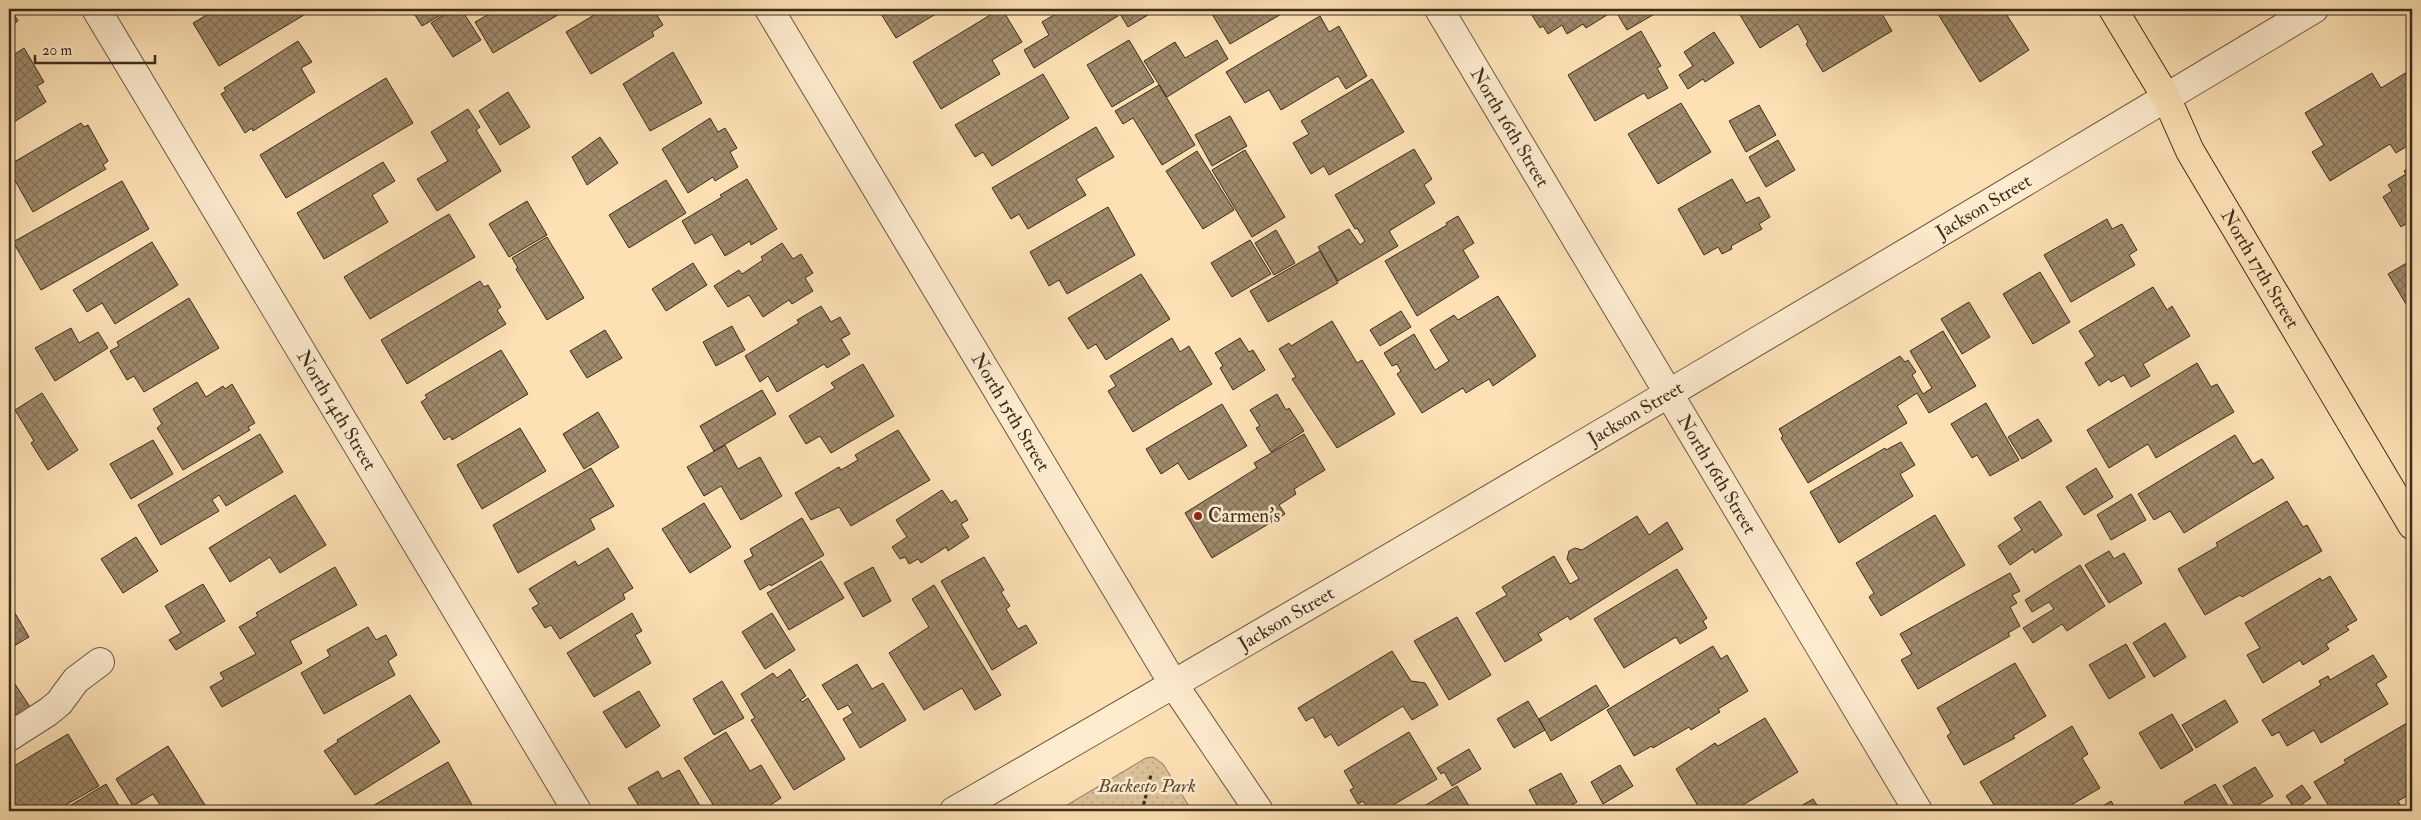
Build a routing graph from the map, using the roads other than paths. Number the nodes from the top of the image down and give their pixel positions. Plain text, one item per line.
1 (96, 9) edge
2 (769, 9) edge
3 (1439, 9) edge
4 (2113, 9) edge
5 (2314, 9) edge
6 (2166, 98) junction
7 (1669, 395) junction
8 (2412, 525) edge
9 (100, 662) dead end
10 (1174, 684) junction
11 (9, 737) edge
12 (577, 811) edge
13 (954, 811) edge
14 (1260, 811) edge
15 (1918, 811) edge

1 - 12 street, North 14th Street
2 - 10 street, North 15th Street
3 - 7 street, North 16th Street
4 - 6 main road, North 17th Street
5 - 6 street, Jackson Street
6 - 7 street, Jackson Street
6 - 8 main road, North 17th Street
7 - 10 street, Jackson Street
7 - 15 street, North 16th Street
9 - 11 street
10 - 13 street, Jackson Street
10 - 14 street, North 15th Street

